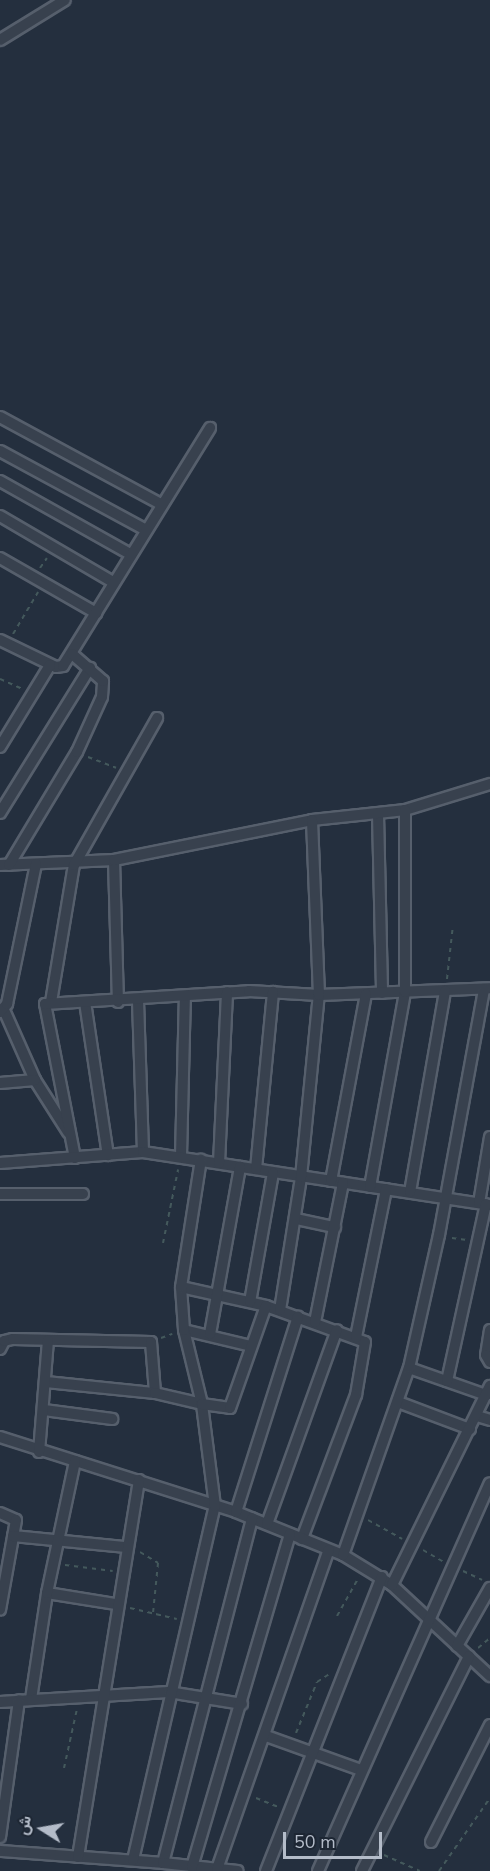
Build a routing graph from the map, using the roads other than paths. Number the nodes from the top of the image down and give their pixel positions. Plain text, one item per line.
1 (64, 0) edge
2 (0, 40) edge
3 (0, 417) edge
4 (210, 428) dead end
5 (0, 451) edge
6 (0, 481) edge
7 (161, 504) junction
8 (0, 516) edge
9 (144, 529) junction
10 (130, 554) junction
11 (0, 558) edge
12 (113, 582) junction
13 (96, 613) junction
14 (4, 642) edge
15 (72, 654) junction
16 (50, 665) junction
17 (90, 668) junction
18 (156, 718) dead end
19 (0, 747) edge
20 (490, 784) edge
21 (405, 810) junction
22 (0, 813) edge
23 (378, 814) junction
24 (312, 820) junction
25 (114, 860) junction
26 (36, 864) junction
27 (4, 865) edge
28 (74, 865) junction
29 (487, 989) edge
30 (445, 991) junction
31 (227, 992) junction
32 (273, 992) junction
33 (405, 992) junction
34 (382, 993) junction
35 (366, 994) junction
36 (320, 995) junction
37 (185, 996) junction
38 (138, 1001) junction
39 (51, 1002) junction
40 (85, 1002) junction
41 (118, 1002) junction
42 (2, 1011) edge
43 (36, 1080) junction
44 (0, 1083) edge
45 (490, 1137) edge
46 (72, 1138) junction
47 (143, 1152) junction
48 (108, 1155) junction
49 (181, 1156) junction
50 (75, 1158) junction
51 (201, 1160) junction
52 (0, 1163) edge
53 (219, 1163) junction
54 (240, 1167) junction
55 (256, 1169) junction
56 (273, 1173) junction
57 (301, 1177) junction
58 (331, 1181) junction
59 (343, 1184) junction
60 (370, 1187) junction
61 (386, 1189) junction
62 (410, 1192) junction
63 (0, 1194) edge
64 (83, 1194) dead end
65 (446, 1197) junction
66 (485, 1204) edge
67 (296, 1219) junction
68 (335, 1227) junction
69 (181, 1287) junction
70 (219, 1293) junction
71 (250, 1302) junction
72 (266, 1306) junction
73 (280, 1310) junction
74 (298, 1317) junction
75 (315, 1322) junction
76 (184, 1330) junction
77 (337, 1330) junction
78 (490, 1330) edge
79 (210, 1334) junction
80 (356, 1336) junction
81 (48, 1340) junction
82 (251, 1346) junction
83 (0, 1349) edge
84 (490, 1362) edge
85 (409, 1368) junction
86 (447, 1381) junction
87 (46, 1382) junction
88 (488, 1390) edge
89 (154, 1393) junction
90 (398, 1402) junction
91 (202, 1404) junction
92 (44, 1410) junction
93 (477, 1416) junction
94 (112, 1419) dead end
95 (490, 1420) edge
96 (470, 1429) junction
97 (0, 1437) edge
98 (39, 1452) junction
99 (75, 1461) junction
100 (139, 1480) junction
101 (490, 1484) edge
102 (215, 1506) junction
103 (236, 1512) junction
104 (0, 1513) edge
105 (252, 1518) junction
106 (267, 1524) junction
107 (290, 1534) junction
108 (13, 1536) junction
109 (60, 1539) junction
110 (302, 1539) junction
111 (126, 1547) junction
112 (329, 1550) junction
113 (343, 1555) junction
114 (382, 1577) junction
115 (392, 1585) junction
116 (490, 1588) edge
117 (47, 1593) junction
118 (116, 1604) junction
119 (0, 1610) edge
120 (431, 1622) junction
121 (457, 1646) junction
122 (469, 1656) junction
123 (490, 1676) edge
124 (169, 1692) junction
125 (103, 1693) junction
126 (32, 1699) junction
127 (206, 1699) junction
128 (19, 1700) junction
129 (0, 1702) edge
130 (242, 1704) junction
131 (490, 1725) edge
132 (266, 1736) junction
133 (314, 1752) junction
134 (361, 1770) junction
135 (0, 1837) edge
136 (432, 1842) dead end
137 (0, 1851) edge
138 (78, 1857) junction
139 (133, 1860) junction
140 (163, 1863) junction
141 (192, 1867) junction
142 (217, 1869) junction
143 (238, 1871) edge
144 (266, 1871) edge
145 (318, 1871) edge
146 (362, 1871) edge

1 - 2 street
3 - 7 street
4 - 7 street
5 - 9 street
6 - 10 street
7 - 9 street
8 - 12 street
9 - 10 street
10 - 12 street
11 - 13 street
12 - 13 street
13 - 15 street
14 - 16 street
15 - 16 street
15 - 17 street
16 - 19 street
17 - 22 street
17 - 27 street
18 - 28 street
20 - 21 street
21 - 23 street
21 - 33 street
23 - 24 street
23 - 34 street
24 - 25 street
24 - 36 street
25 - 28 street
25 - 41 street
26 - 27 street
26 - 28 street
26 - 42 street
28 - 39 street
29 - 30 street
29 - 65 street
30 - 33 street
30 - 62 street
31 - 32 street
31 - 37 street
31 - 53 street
32 - 36 street
32 - 55 street
33 - 34 street
33 - 60 street
34 - 35 street
35 - 36 street
35 - 58 street
36 - 57 street
37 - 38 street
37 - 49 street
38 - 41 street
38 - 47 street
39 - 40 street
39 - 46 street
40 - 41 street
40 - 48 street
42 - 43 street
43 - 44 street
43 - 46 street
45 - 66 street
46 - 50 street
47 - 48 street
47 - 49 street
48 - 50 street
49 - 51 street
50 - 52 street
51 - 53 street
51 - 69 street
53 - 54 street
54 - 55 street
54 - 70 street
55 - 56 street
56 - 57 street
56 - 71 street
57 - 58 street
57 - 67 street
58 - 59 street
59 - 60 street
59 - 68 street
60 - 61 street
61 - 62 street
61 - 80 street
62 - 65 street
63 - 64 street
65 - 66 street
65 - 85 street
66 - 86 street
67 - 68 street
67 - 73 street
68 - 75 street
69 - 70 street
69 - 76 street
70 - 71 street
70 - 79 street
71 - 72 street
72 - 73 street
72 - 82 street
73 - 74 street
74 - 75 street
74 - 103 street
75 - 77 street
76 - 79 street
76 - 91 street
77 - 80 street
77 - 106 street
78 - 84 street
79 - 82 street
80 - 110 street
81 - 83 street
81 - 87 street
81 - 89 street
82 - 91 street
85 - 86 street
85 - 90 street
86 - 88 street
87 - 89 street
87 - 92 street
88 - 93 street
89 - 91 street
90 - 96 street
90 - 113 street
91 - 102 street
92 - 94 street
92 - 98 street
93 - 95 street
93 - 96 street
96 - 115 street
97 - 98 street
98 - 99 street
99 - 100 street
99 - 109 street
100 - 102 street
100 - 111 street
101 - 120 street
102 - 103 street
102 - 124 street
103 - 105 street
104 - 108 street
105 - 106 street
105 - 127 street
106 - 107 street
107 - 110 street
107 - 130 street
108 - 109 street
108 - 119 street
109 - 111 street
109 - 117 street
110 - 112 street
111 - 118 street
112 - 113 street
112 - 132 street
113 - 114 street
114 - 115 street
114 - 133 street
115 - 120 street
116 - 121 street
117 - 118 street
117 - 126 street
118 - 125 street
120 - 121 street
120 - 134 street
121 - 122 street
122 - 123 street
122 - 146 street
124 - 125 street
124 - 127 street
124 - 139 street
125 - 126 street
125 - 138 street
126 - 128 street
127 - 130 street
127 - 140 street
128 - 129 street
128 - 135 street
130 - 141 street
131 - 136 street
132 - 133 street
132 - 142 street
133 - 134 street
133 - 144 street
134 - 145 street
137 - 138 street
138 - 139 street
139 - 140 street
140 - 141 street
141 - 142 street
142 - 143 street

